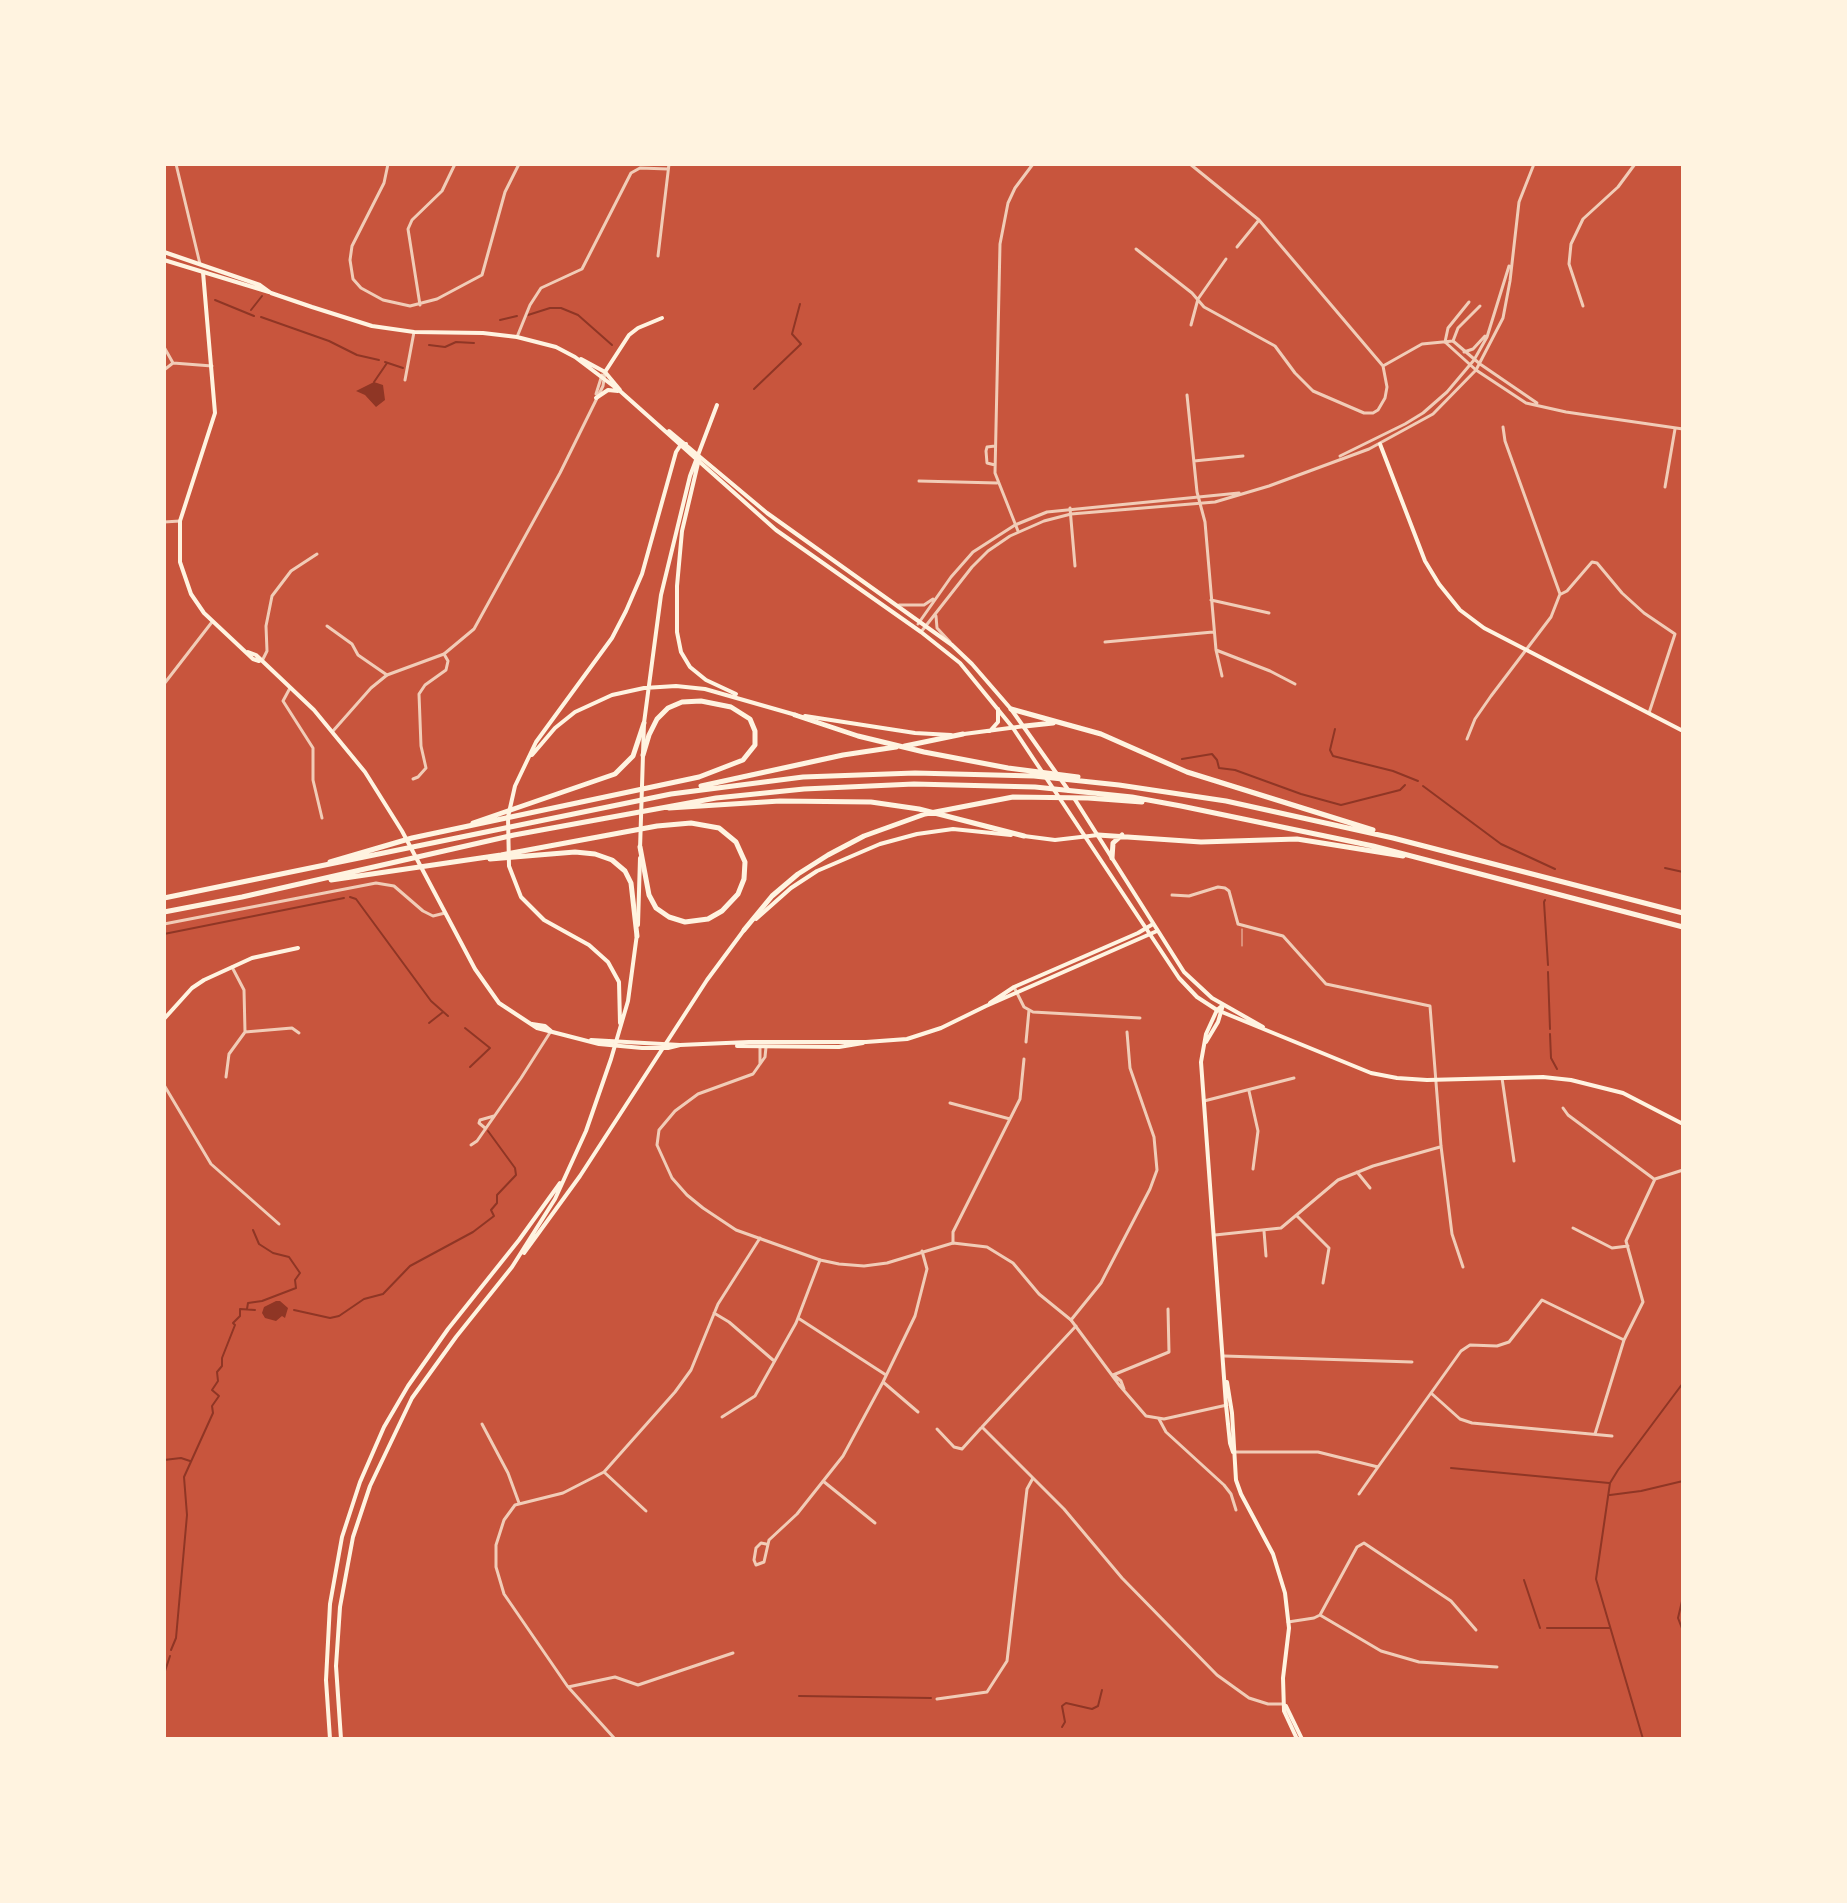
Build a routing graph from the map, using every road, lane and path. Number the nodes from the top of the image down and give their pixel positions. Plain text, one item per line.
1 (176, 164) edge
2 (388, 164) edge
3 (455, 164) edge
4 (519, 164) edge
5 (1033, 164) edge
6 (1190, 164) edge
7 (1534, 164) edge
8 (1635, 164) edge
9 (669, 166) edge
10 (1259, 220) junction
11 (1237, 247) dead end
12 (1136, 249) dead end
13 (164, 252) edge
14 (658, 256) dead end
15 (1226, 259) dead end
16 (164, 260) edge
17 (1511, 260) junction
18 (200, 264) junction
19 (203, 273) junction
20 (271, 293) junction
21 (1198, 299) junction
22 (1469, 302) dead end
23 (420, 305) junction
24 (1480, 306) dead end
25 (1583, 306) dead end
26 (662, 318) dead end
27 (1191, 325) dead end
28 (1489, 330) junction
29 (414, 332) junction
30 (517, 337) junction
31 (1453, 341) junction
32 (1445, 342) junction
33 (164, 347) edge
34 (1464, 352) junction
35 (1474, 360) junction
36 (173, 363) junction
37 (1480, 364) junction
38 (1470, 365) junction
39 (212, 366) junction
40 (1383, 366) junction
41 (164, 370) edge
42 (1476, 370) junction
43 (604, 376) junction
44 (405, 380) dead end
45 (620, 391) junction
46 (1187, 395) dead end
47 (596, 398) junction
48 (717, 405) dead end
49 (1540, 405) junction
50 (1503, 427) dead end
51 (1675, 429) junction
52 (1683, 429) edge
53 (1377, 437) junction
54 (703, 440) junction
55 (1380, 444) junction
56 (995, 446) junction
57 (686, 448) junction
58 (1243, 456) dead end
59 (1333, 460) junction
60 (1194, 461) junction
61 (705, 464) junction
62 (995, 465) junction
63 (919, 481) dead end
64 (997, 483) junction
65 (1665, 487) dead end
66 (1251, 492) junction
67 (1199, 498) junction
68 (1200, 504) junction
69 (1070, 508) junction
70 (1071, 514) junction
71 (180, 521) junction
72 (164, 522) edge
73 (1015, 525) junction
74 (1018, 532) junction
75 (317, 554) dead end
76 (1214, 559) dead end
77 (1208, 560) junction
78 (1075, 566) dead end
79 (1560, 594) junction
80 (937, 597) junction
81 (1211, 600) junction
82 (898, 605) junction
83 (937, 612) junction
84 (1269, 613) dead end
85 (920, 621) junction
86 (212, 622) junction
87 (926, 625) junction
88 (327, 626) dead end
89 (918, 630) junction
90 (1214, 632) junction
91 (1105, 642) dead end
92 (952, 645) junction
93 (1216, 650) junction
94 (1527, 650) junction
95 (444, 654) junction
96 (261, 662) junction
97 (387, 675) junction
98 (1222, 676) dead end
99 (164, 684) edge
100 (1295, 684) dead end
101 (290, 688) junction
102 (741, 698) junction
103 (998, 709) junction
104 (1011, 709) junction
105 (1649, 713) junction
106 (795, 715) junction
107 (1058, 722) junction
108 (644, 723) junction
109 (1025, 726) junction
110 (1013, 728) junction
111 (333, 731) junction
112 (989, 731) junction
113 (1683, 731) edge
114 (963, 734) junction
115 (1467, 739) dead end
116 (643, 755) junction
117 (523, 767) junction
118 (413, 779) dead end
119 (1119, 785) junction
120 (671, 794) junction
121 (1159, 802) junction
122 (657, 808) junction
123 (322, 818) dead end
124 (466, 827) junction
125 (1098, 835) junction
126 (1122, 835) junction
127 (1024, 836) junction
128 (1086, 837) junction
129 (1393, 838) junction
130 (640, 843) junction
131 (1112, 858) junction
132 (1420, 858) junction
133 (469, 860) junction
134 (315, 867) junction
135 (317, 880) junction
136 (1172, 895) dead end
137 (164, 898) edge
138 (164, 912) edge
139 (445, 913) junction
140 (1683, 913) edge
141 (164, 924) edge
142 (1153, 924) junction
143 (1242, 926) junction
144 (1683, 927) edge
145 (1146, 928) junction
146 (744, 930) junction
147 (1157, 931) junction
148 (1150, 935) junction
149 (637, 936) junction
150 (1242, 946) dead end
151 (298, 948) dead end
152 (232, 967) junction
153 (1016, 990) junction
154 (1223, 1005) junction
155 (1029, 1010) junction
156 (1220, 1012) junction
157 (1126, 1018) junction
158 (1140, 1018) dead end
159 (164, 1019) edge
160 (1126, 1025) dead end
161 (620, 1029) junction
162 (1265, 1029) junction
163 (551, 1031) junction
164 (245, 1032) junction
165 (1127, 1032) dead end
166 (299, 1033) dead end
167 (1026, 1042) dead end
168 (763, 1046) junction
169 (1024, 1059) dead end
170 (226, 1077) dead end
171 (1294, 1078) dead end
172 (1502, 1078) junction
173 (1437, 1080) junction
174 (164, 1085) edge
175 (1249, 1091) junction
176 (1204, 1101) junction
177 (950, 1103) dead end
178 (1563, 1108) dead end
179 (494, 1116) junction
180 (1010, 1119) junction
181 (1683, 1124) edge
182 (485, 1128) junction
183 (471, 1145) dead end
184 (1441, 1146) junction
185 (1514, 1161) dead end
186 (1253, 1169) dead end
187 (1683, 1170) edge
188 (1357, 1172) junction
189 (564, 1178) junction
190 (1655, 1179) junction
191 (1370, 1188) dead end
192 (1297, 1216) junction
193 (279, 1224) dead end
194 (1573, 1228) dead end
195 (1264, 1231) junction
196 (1215, 1235) junction
197 (760, 1238) junction
198 (953, 1243) junction
199 (1628, 1246) junction
200 (922, 1251) junction
201 (1266, 1256) dead end
202 (820, 1260) junction
203 (512, 1267) junction
204 (1463, 1267) dead end
205 (1323, 1283) dead end
206 (1168, 1309) dead end
207 (714, 1313) junction
208 (798, 1318) junction
209 (1071, 1320) junction
210 (1076, 1326) junction
211 (1624, 1340) junction
212 (1224, 1356) junction
213 (774, 1361) junction
214 (1412, 1362) dead end
215 (886, 1375) junction
216 (1113, 1375) junction
217 (883, 1382) junction
218 (1431, 1393) junction
219 (1229, 1405) junction
220 (918, 1412) dead end
221 (722, 1417) dead end
222 (1159, 1419) junction
223 (482, 1424) dead end
224 (982, 1427) junction
225 (937, 1429) dead end
226 (1595, 1434) junction
227 (1612, 1436) dead end
228 (1233, 1452) junction
229 (1378, 1467) junction
230 (604, 1472) junction
231 (1033, 1478) junction
232 (823, 1481) junction
233 (1359, 1494) dead end
234 (519, 1503) junction
235 (1236, 1510) dead end
236 (646, 1511) dead end
237 (875, 1523) dead end
238 (764, 1544) junction
239 (1320, 1615) junction
240 (1288, 1622) junction
241 (1476, 1630) dead end
242 (733, 1653) dead end
243 (1497, 1667) dead end
244 (568, 1687) junction
245 (937, 1699) dead end
246 (1284, 1704) junction
247 (330, 1739) edge
248 (341, 1739) edge
249 (615, 1739) edge
250 (1300, 1739) edge

1 - 18 street
2 - 23 street
3 - 23 street
4 - 23 street
5 - 56 street
6 - 10 street
7 - 17 street
8 - 25 street
9 - 14 street
9 - 30 street
10 - 11 street
10 - 40 street
12 - 21 street
13 - 18 main road
15 - 21 street
16 - 19 main road
17 - 28 street
17 - 37 street
18 - 19 main road
18 - 20 main road
19 - 20 main road
19 - 39 main road
20 - 29 main road
21 - 27 street
21 - 40 street
22 - 32 street
24 - 31 street
26 - 43 main road
28 - 34 street
28 - 35 street
29 - 30 main road
29 - 44 street
30 - 43 main road
31 - 32 street
31 - 34 street
32 - 38 street
32 - 40 street
33 - 36 street
34 - 35 street
35 - 37 street
35 - 38 street
36 - 39 street
36 - 41 street
37 - 42 street
37 - 49 street
38 - 42 street
38 - 53 street
39 - 71 main road
42 - 49 street
42 - 55 street
43 - 45 main road
43 - 47 street
45 - 47 main road
45 - 57 main road
46 - 60 street
47 - 95 street
48 - 54 main road
49 - 51 street
50 - 79 street
51 - 52 street
51 - 65 street
53 - 55 street
53 - 59 street
54 - 102 main road
54 - 108 main road
55 - 59 street
55 - 94 main road
56 - 62 street
56 - 62 street
57 - 61 main road
57 - 117 main road
58 - 60 street
59 - 66 street
60 - 67 street
61 - 82 main road
61 - 89 main road
62 - 64 street
63 - 64 street
64 - 73 street
66 - 67 street
66 - 68 street
67 - 68 street
67 - 69 street
68 - 70 street
68 - 77 street
69 - 70 street
69 - 73 street
70 - 74 street
70 - 78 street
71 - 72 street
71 - 86 main road
73 - 74 street
73 - 80 street
74 - 83 street
75 - 96 street
76 - 77 lane
77 - 81 street
79 - 94 street
79 - 105 street
80 - 82 street
80 - 85 street
81 - 84 street
81 - 90 street
82 - 85 main road
83 - 87 street
83 - 92 street
85 - 87 main road
85 - 89 street
86 - 96 main road
86 - 99 street
87 - 89 street
87 - 92 main road
88 - 97 street
89 - 103 main road
90 - 91 street
90 - 93 street
92 - 104 main road
93 - 98 street
93 - 100 street
94 - 105 main road
94 - 115 street
95 - 97 street
95 - 118 street
96 - 101 main road
97 - 111 street
101 - 111 main road
101 - 123 street
102 - 106 main road
102 - 117 main road
103 - 110 main road
103 - 112 main road
104 - 107 highway
104 - 109 main road
105 - 113 main road
106 - 114 main road
106 - 119 highway
107 - 109 highway
107 - 129 highway
108 - 116 main road
108 - 124 highway
109 - 110 main road
109 - 125 main road
110 - 112 main road
110 - 128 main road
111 - 139 main road
112 - 114 main road
114 - 120 highway
116 - 124 highway
116 - 130 main road
117 - 161 main road
119 - 120 highway
119 - 129 highway
120 - 134 highway
121 - 122 highway
121 - 132 highway
121 - 146 highway
122 - 127 highway
122 - 135 highway
124 - 134 highway
125 - 126 highway
125 - 128 main road
125 - 131 main road
126 - 131 highway
126 - 132 highway
127 - 128 main road
127 - 146 main road
128 - 145 main road
129 - 140 highway
130 - 133 highway
130 - 149 main road
131 - 142 main road
132 - 144 highway
133 - 135 highway
133 - 149 highway
134 - 137 highway
135 - 138 highway
136 - 143 street
139 - 141 street
139 - 163 main road
142 - 145 main road
142 - 147 main road
143 - 150 lane
143 - 173 street
145 - 148 main road
145 - 153 main road
146 - 203 main road
147 - 148 main road
147 - 154 main road
148 - 153 main road
148 - 156 main road
149 - 161 main road
151 - 152 main road
152 - 159 main road
152 - 164 street
153 - 155 street
153 - 168 main road
154 - 156 main road
154 - 162 main road
155 - 157 street
155 - 167 street
156 - 162 main road
156 - 176 main road
157 - 158 street
157 - 160 street
161 - 189 main road
162 - 173 main road
163 - 168 main road
163 - 179 street
164 - 166 street
164 - 170 street
165 - 209 street
168 - 197 street
169 - 180 street
171 - 175 street
172 - 173 main road
172 - 181 main road
172 - 185 street
173 - 184 street
174 - 193 street
175 - 176 street
175 - 186 street
176 - 196 main road
177 - 180 street
178 - 190 street
179 - 182 street
179 - 182 street
180 - 198 street
182 - 183 street
184 - 188 street
184 - 204 street
187 - 190 street
188 - 191 street
188 - 192 street
189 - 203 main road
189 - 247 main road
190 - 199 street
192 - 195 street
192 - 205 street
194 - 199 street
195 - 196 street
195 - 201 street
196 - 212 main road
197 - 202 street
197 - 207 street
198 - 200 street
198 - 209 street
199 - 211 street
200 - 202 street
200 - 215 street
202 - 208 street
203 - 248 main road
206 - 216 street
207 - 213 street
207 - 230 street
208 - 213 street
208 - 215 street
209 - 210 street
210 - 216 street
210 - 224 street
211 - 218 street
211 - 226 street
212 - 214 street
212 - 219 main road
213 - 221 street
215 - 217 street
216 - 222 street
217 - 220 street
217 - 232 street
218 - 226 street
218 - 229 street
219 - 222 street
219 - 228 main road
222 - 235 street
223 - 234 street
224 - 225 street
224 - 231 street
226 - 227 street
228 - 229 street
228 - 240 main road
229 - 233 street
230 - 234 street
230 - 236 street
231 - 245 street
231 - 246 street
232 - 237 street
232 - 238 street
234 - 244 street
238 - 238 street
239 - 240 street
239 - 241 street
239 - 243 street
240 - 246 main road
242 - 244 street
244 - 249 street
246 - 250 main road

